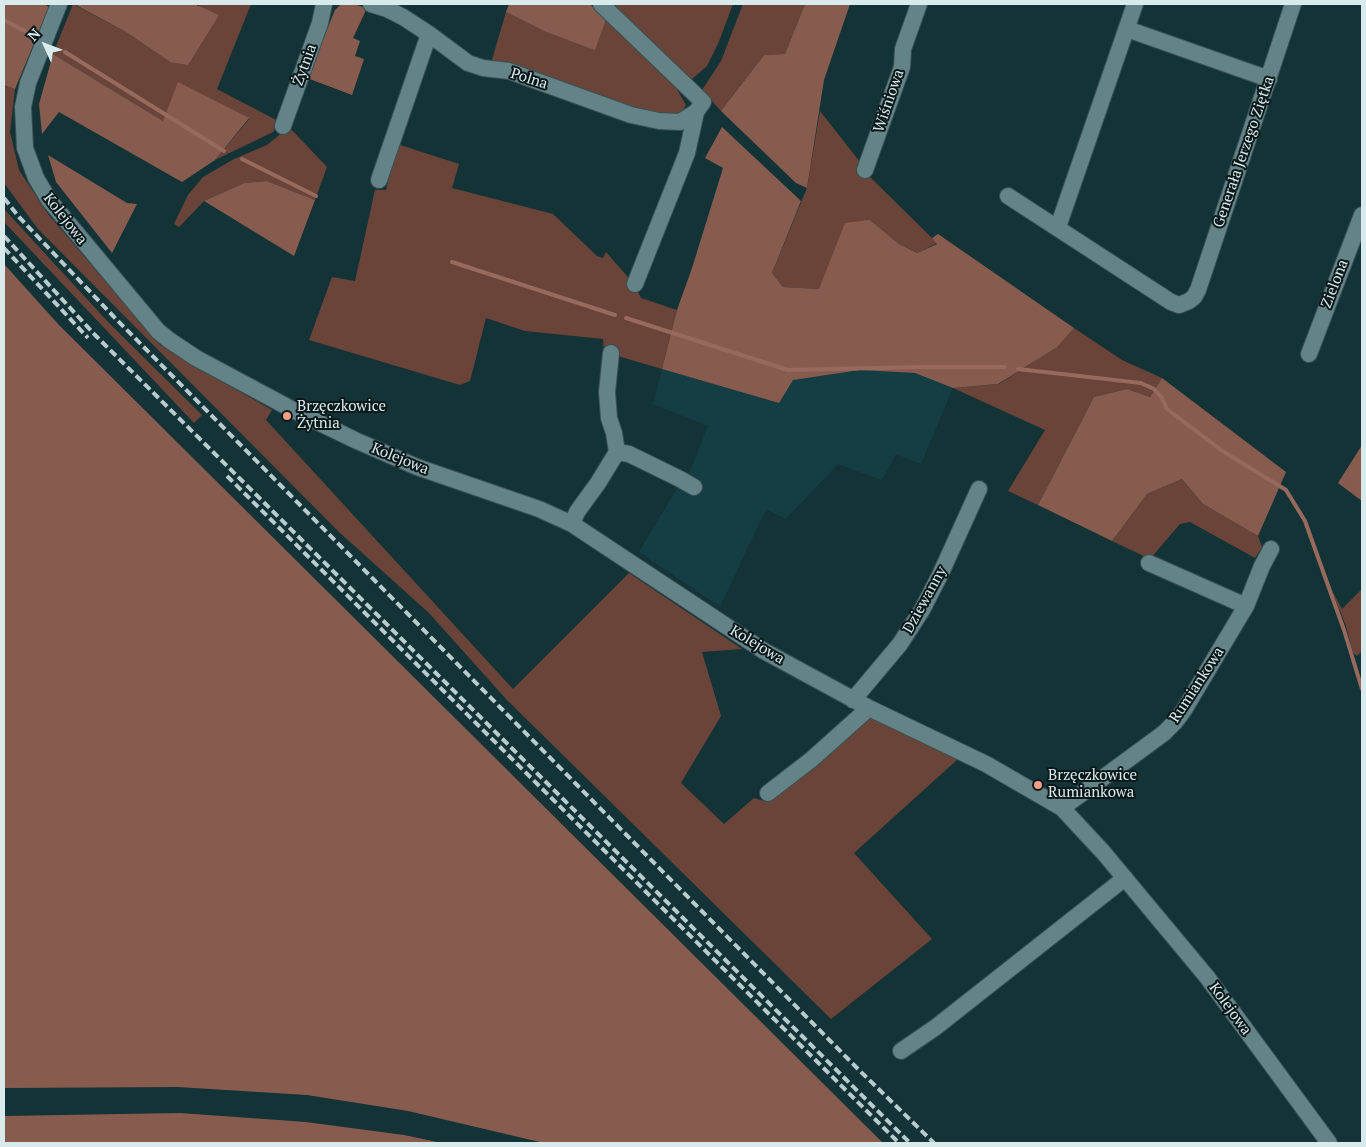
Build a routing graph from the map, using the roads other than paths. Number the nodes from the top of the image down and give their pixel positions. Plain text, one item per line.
1 (59, 4) edge
2 (324, 4) edge
3 (371, 4) edge
4 (601, 4) edge
5 (919, 4) edge
6 (1135, 4) edge
7 (1293, 4) edge
8 (388, 6) edge
9 (1127, 29) junction
10 (429, 34) junction
11 (1269, 79) junction
12 (700, 107) junction
13 (283, 126) dead end
14 (865, 170) dead end
15 (380, 180) dead end
16 (1008, 196) dead end
17 (1362, 214) edge
18 (1060, 223) junction
19 (636, 284) dead end
20 (611, 353) dead end
21 (1309, 354) dead end
22 (617, 452) junction
23 (694, 487) dead end
24 (980, 488) dead end
25 (572, 524) junction
26 (1271, 550) dead end
27 (1149, 563) dead end
28 (1246, 606) junction
29 (853, 700) junction
30 (869, 708) junction
31 (768, 793) dead end
32 (1062, 808) junction
33 (1126, 878) junction
34 (901, 1051) dead end
35 (1329, 1143) edge

1 - 25 street, Kolejowa
2 - 13 street, Żytnia
3 - 8 street, Polna
4 - 12 street
5 - 14 street, Wiśniowa
6 - 9 street
7 - 11 street, Generała Jerzego Ziętka
8 - 10 street, Polna
9 - 11 street
9 - 18 street
10 - 12 street, Polna
10 - 15 street
11 - 18 street, Generała Jerzego Ziętka
12 - 19 street
16 - 18 street
17 - 21 street, Zielona
20 - 22 street
22 - 23 street
22 - 25 street
24 - 29 street, Dziewanny
25 - 29 street, Kolejowa
26 - 28 street, Rumiankowa
27 - 28 street
28 - 32 street, Rumiankowa
29 - 30 street, Kolejowa
30 - 31 street
30 - 32 street, Kolejowa
32 - 33 street, Kolejowa
33 - 34 street
33 - 35 street, Kolejowa

